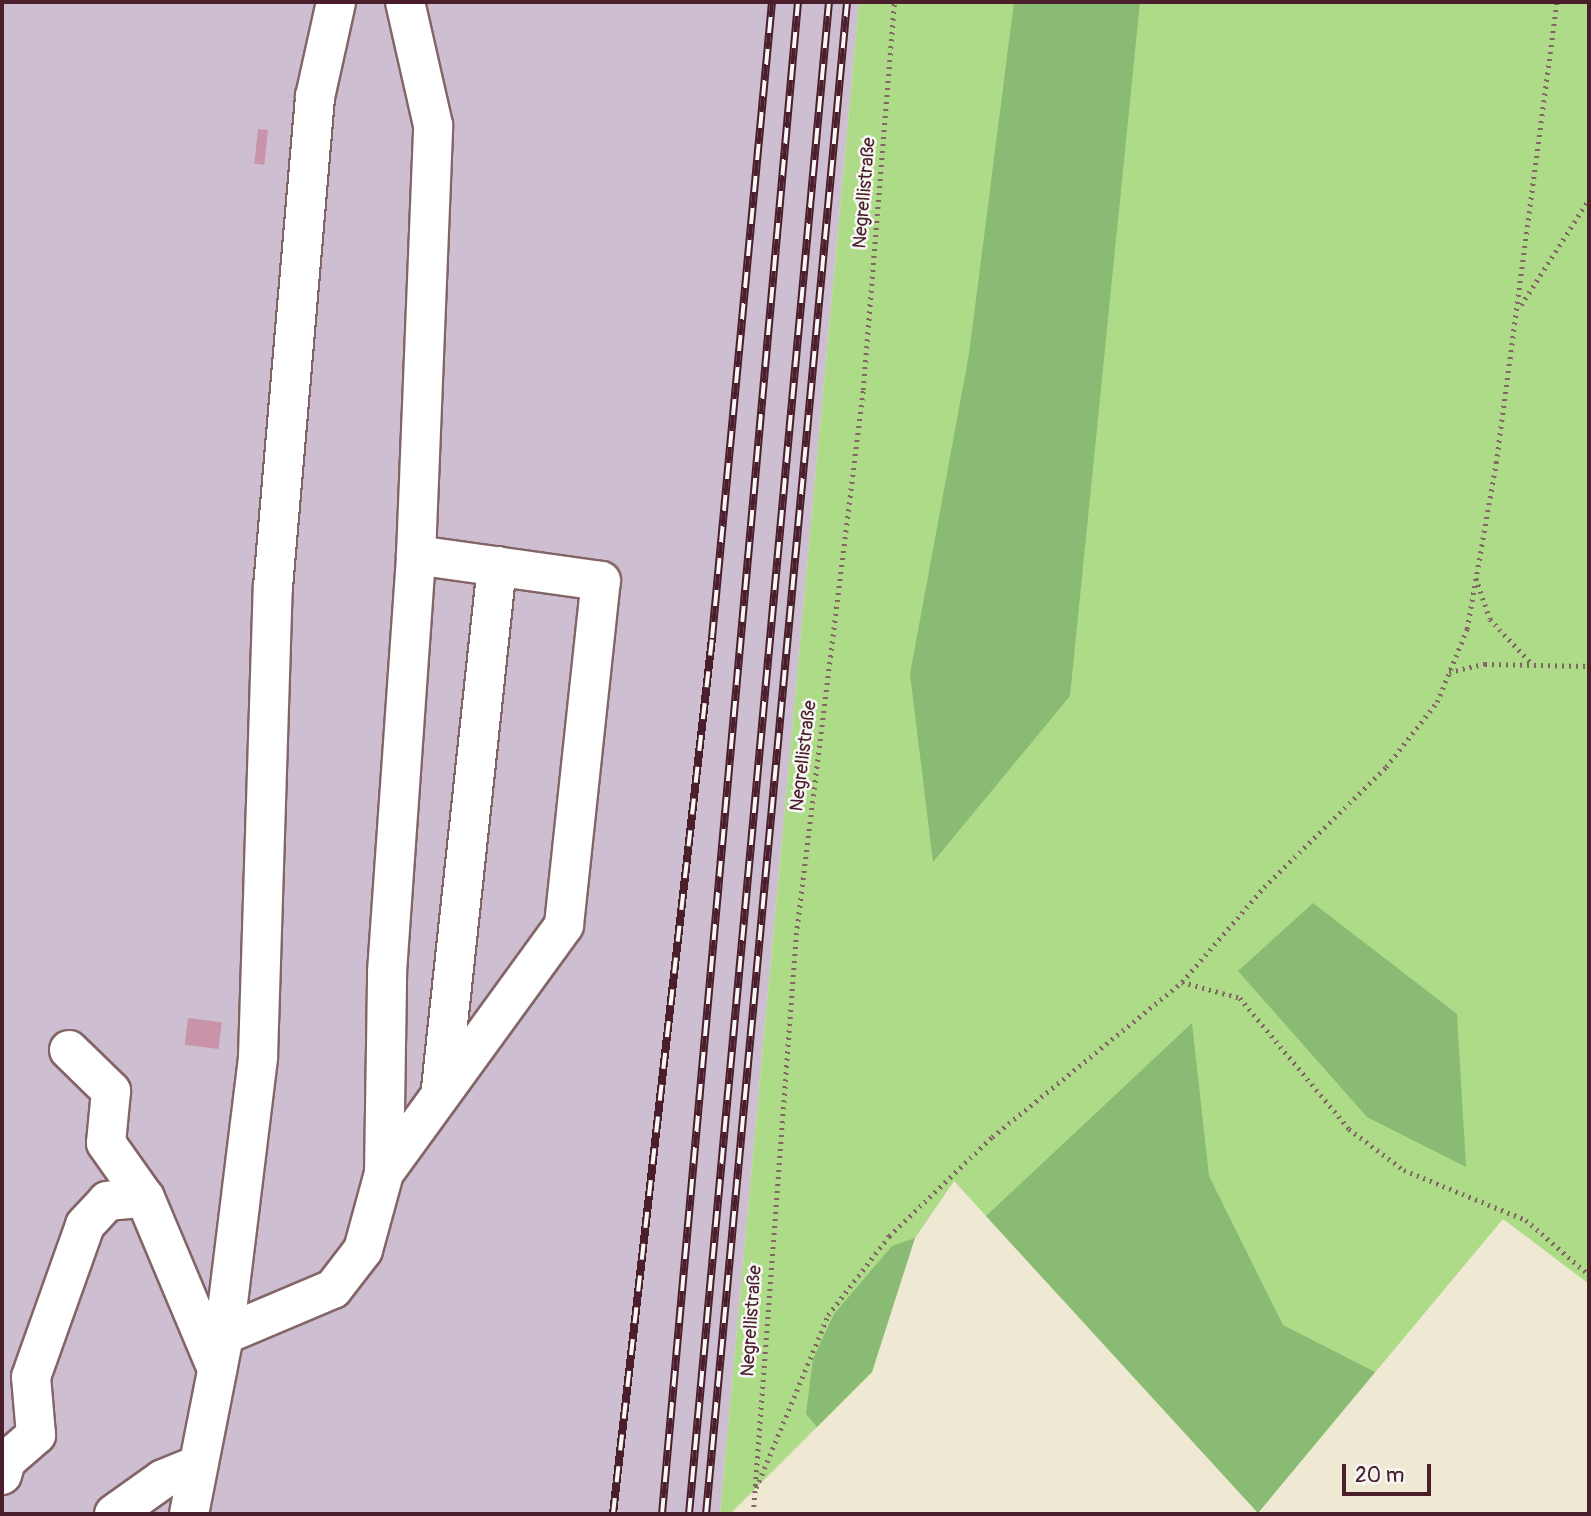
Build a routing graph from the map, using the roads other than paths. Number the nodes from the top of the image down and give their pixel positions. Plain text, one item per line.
1 (337, 2) edge
2 (405, 2) edge
3 (416, 555) junction
4 (497, 566) junction
5 (69, 1051) dead end
6 (440, 1095) junction
7 (384, 1173) junction
8 (145, 1198) junction
9 (221, 1352) junction
10 (3, 1465) edge
11 (197, 1465) junction
12 (114, 1514) edge
13 (189, 1514) edge

1 - 9 lane
2 - 3 lane
3 - 4 lane
3 - 7 lane
4 - 6 lane
4 - 6 lane
5 - 8 lane
6 - 7 lane
7 - 9 lane
8 - 9 lane
8 - 10 lane
9 - 11 lane
11 - 12 lane
11 - 13 lane

